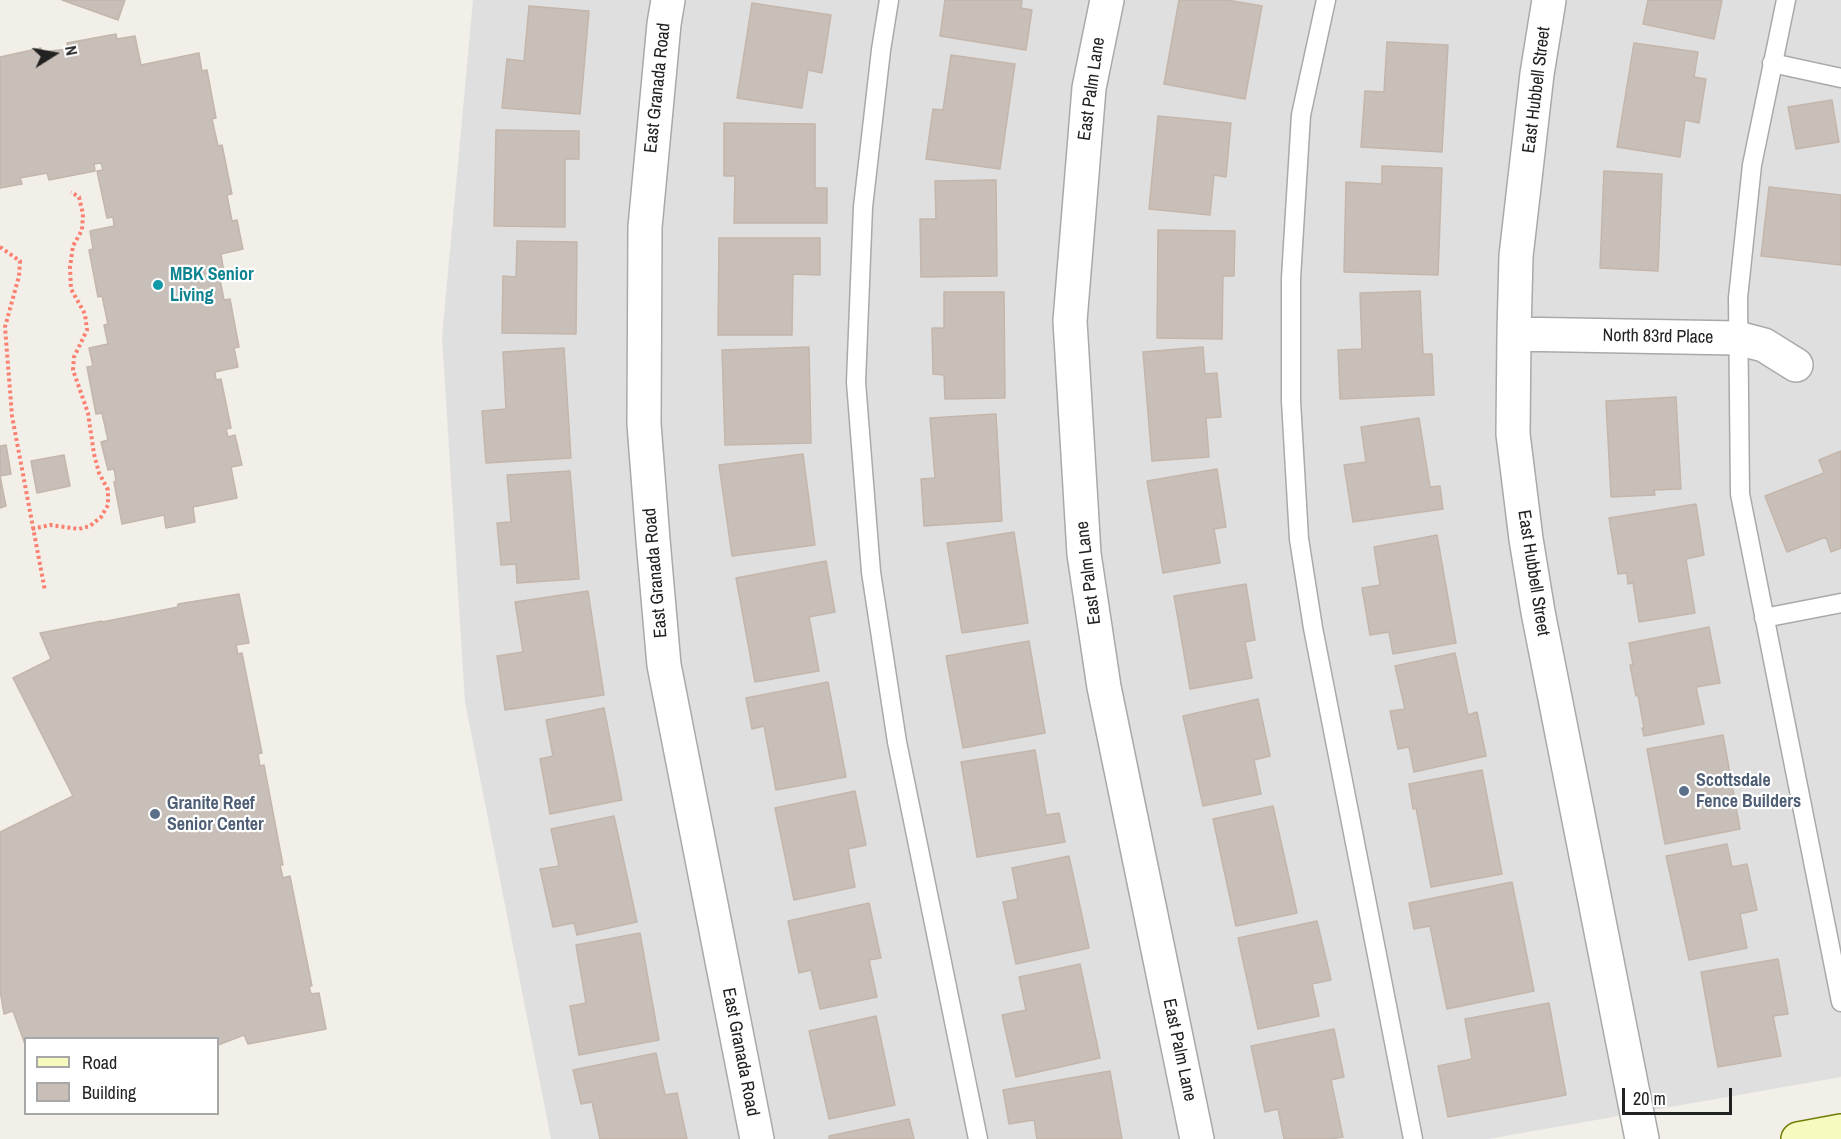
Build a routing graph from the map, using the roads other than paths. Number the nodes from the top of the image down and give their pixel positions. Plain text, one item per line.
1 (668, 0) edge
2 (889, 0) edge
3 (1107, 0) edge
4 (1326, 0) edge
5 (1548, 0) edge
6 (1786, 0) edge
7 (1772, 63) junction
8 (1841, 78) edge
9 (1514, 334) junction
10 (1737, 338) junction
11 (1796, 365) dead end
12 (1841, 603) edge
13 (1764, 618) junction
14 (1841, 1002) edge
15 (1841, 1131) edge
16 (757, 1139) edge
17 (978, 1139) edge
18 (1197, 1139) edge
19 (1413, 1139) edge
20 (1642, 1139) edge
21 (1798, 1139) edge

1 - 16 street, East Granada Road
2 - 17 lane
3 - 18 street, East Palm Lane
4 - 19 lane
5 - 9 street, East Hubbell Street
6 - 7 lane
7 - 8 lane
7 - 10 lane
9 - 10 street, North 83rd Place
9 - 20 street, East Hubbell Street
10 - 11 street, North 83rd Place
10 - 13 lane
12 - 13 lane
13 - 14 lane
15 - 21 street

